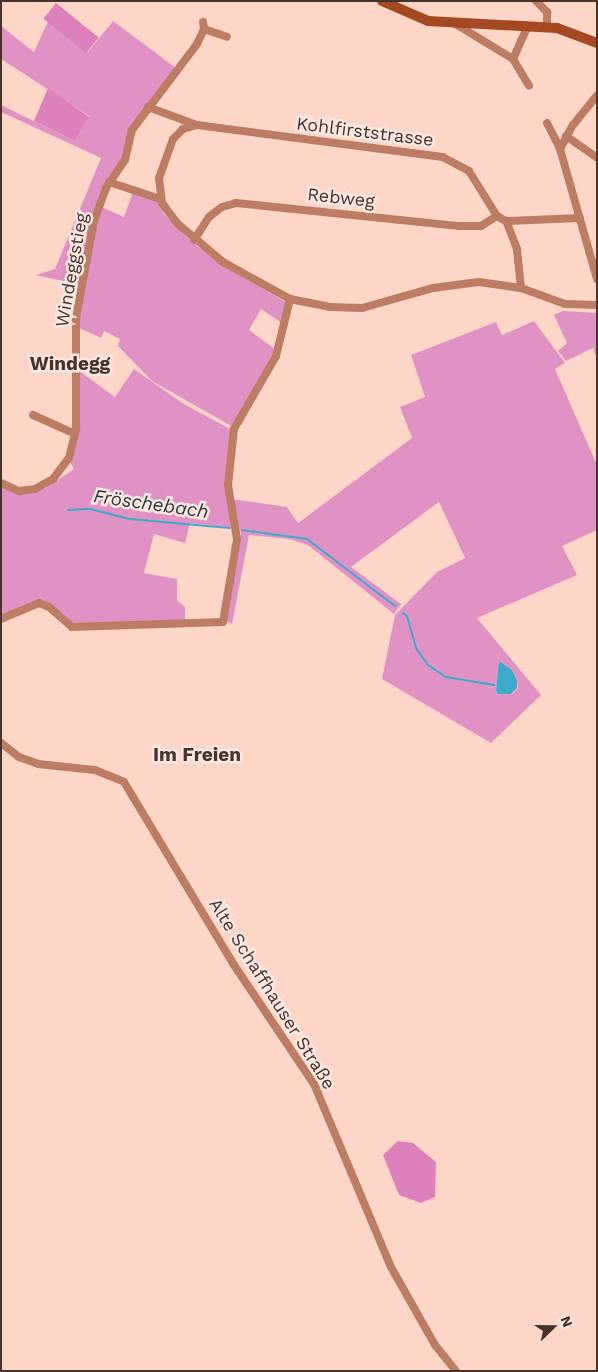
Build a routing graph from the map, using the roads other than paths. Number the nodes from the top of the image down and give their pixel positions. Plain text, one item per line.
1 (382, 1) edge
2 (536, 1) edge
3 (454, 23) junction
4 (527, 27) junction
5 (547, 28) junction
6 (227, 37) dead end
7 (597, 42) edge
8 (513, 60) junction
9 (529, 86) dead end
10 (597, 95) edge
11 (148, 107) junction
12 (547, 122) dead end
13 (198, 125) junction
14 (566, 136) junction
15 (560, 149) junction
16 (597, 158) edge
17 (109, 182) junction
18 (160, 199) junction
19 (497, 216) junction
20 (580, 218) junction
21 (506, 221) junction
22 (194, 240) junction
23 (597, 279) edge
24 (521, 288) junction
25 (290, 299) junction
26 (597, 305) edge
27 (33, 415) dead end
28 (75, 434) junction
29 (1, 483) edge
30 (1, 619) edge
31 (1, 743) edge
32 (456, 1371) edge

1 - 3 street
2 - 5 street
3 - 4 street
3 - 8 street
4 - 5 street
4 - 8 street
5 - 7 street
6 - 11 street, Windeggstieg
8 - 9 street
10 - 14 street
11 - 13 street
11 - 17 street, Windeggstieg
12 - 15 street
13 - 18 street, Kohlfirststrasse
13 - 19 street, Kohlfirststrasse
14 - 15 street
14 - 16 street
15 - 20 street
17 - 18 street
17 - 28 street, Windeggstieg
18 - 22 street
19 - 21 street, Kohlfirststrasse
19 - 22 street, Rebweg
20 - 21 street
20 - 23 street
21 - 24 street
22 - 25 street
24 - 25 street
24 - 26 street
25 - 30 street
27 - 28 street
28 - 29 street, Windeggstieg
31 - 32 street, Alte Schaffhauser Straße

